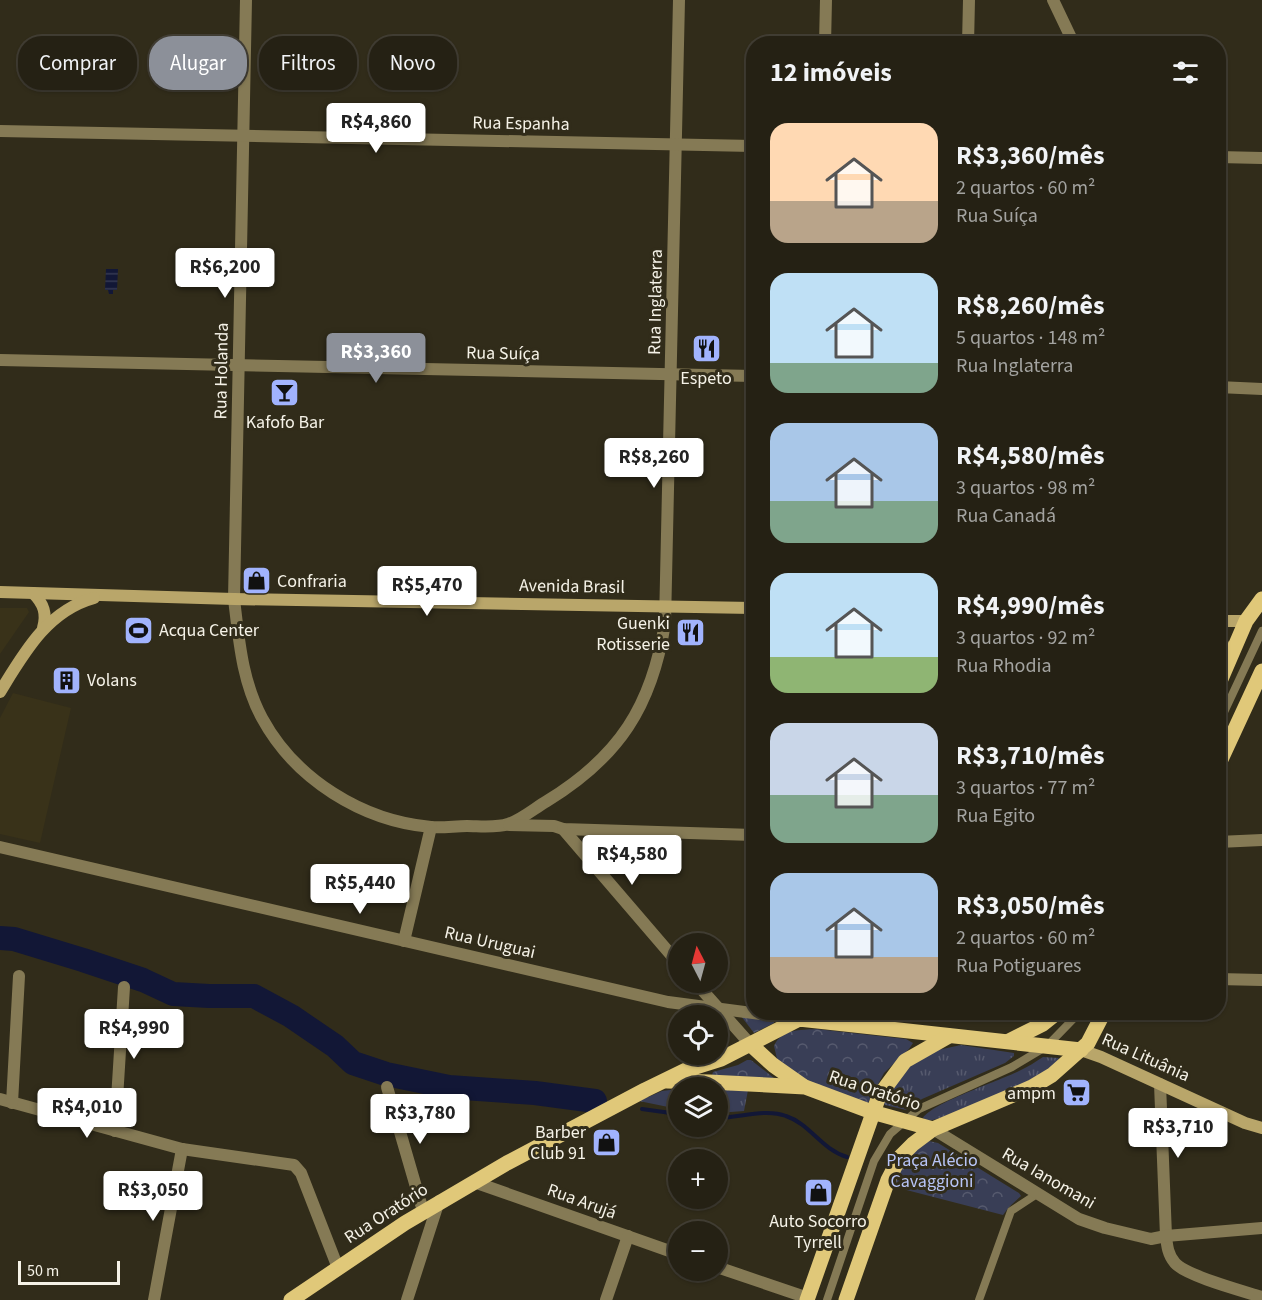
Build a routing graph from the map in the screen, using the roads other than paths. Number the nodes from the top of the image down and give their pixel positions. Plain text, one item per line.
1 (246, 0) edge
2 (679, 0) edge
3 (826, 0) edge
4 (969, 0) edge
5 (1053, 0) edge
6 (825, 36) edge
7 (968, 36) edge
8 (1070, 36) edge
9 (0, 131) edge
10 (243, 136) junction
11 (677, 144) junction
12 (746, 146) edge
13 (1226, 157) edge
14 (1262, 158) edge
15 (0, 360) edge
16 (239, 367) junction
17 (671, 374) junction
18 (746, 376) edge
19 (1226, 387) edge
20 (1262, 388) edge
21 (0, 592) edge
22 (33, 593) junction
23 (103, 595) junction
24 (234, 599) junction
25 (1262, 599) edge
26 (666, 605) junction
27 (746, 608) edge
28 (1226, 621) edge
29 (1246, 621) junction
30 (43, 628) junction
31 (1262, 631) edge
32 (1226, 651) edge
33 (1229, 662) junction
34 (1226, 669) edge
35 (1262, 671) edge
36 (0, 692) edge
37 (1226, 708) edge
38 (1226, 749) edge
39 (508, 825) junction
40 (432, 827) junction
41 (562, 829) junction
42 (746, 835) edge
43 (1262, 840) edge
44 (1226, 842) edge
45 (0, 847) edge
46 (404, 941) junction
47 (668, 951) edge
48 (19, 976) dead end
49 (1226, 979) edge
50 (1262, 980) edge
51 (124, 987) dead end
52 (704, 993) edge
53 (697, 1005) edge
54 (714, 1005) edge
55 (728, 1009) edge
56 (746, 1011) edge
57 (728, 1020) edge
58 (797, 1020) edge
59 (808, 1020) edge
60 (1048, 1020) edge
61 (1072, 1020) edge
62 (1101, 1020) edge
63 (770, 1034) junction
64 (949, 1035) junction
65 (1009, 1041) junction
66 (751, 1045) junction
67 (1047, 1046) junction
68 (1081, 1050) junction
69 (773, 1065) junction
70 (664, 1081) junction
71 (1160, 1084) junction
72 (387, 1087) dead end
73 (805, 1088) junction
74 (6, 1101) edge
75 (872, 1112) junction
76 (903, 1121) junction
77 (1262, 1128) edge
78 (933, 1129) junction
79 (115, 1131) junction
80 (182, 1149) junction
81 (474, 1182) junction
82 (1037, 1194) junction
83 (439, 1201) junction
84 (423, 1211) junction
85 (1262, 1228) edge
86 (628, 1236) junction
87 (1166, 1236) junction
88 (668, 1250) edge
89 (338, 1268) junction
90 (728, 1271) edge
91 (1262, 1297) edge
92 (807, 1299) edge
93 (154, 1300) edge
94 (291, 1300) edge
95 (407, 1300) edge
96 (606, 1300) edge
97 (827, 1300) edge
98 (846, 1300) edge
99 (979, 1300) edge

1 - 10 street, Rua Holanda
2 - 11 street, Rua Inglaterra
3 - 6 street
4 - 7 street
5 - 8 street
9 - 10 street, Rua Espanha
10 - 11 street, Rua Espanha
10 - 16 street, Rua Holanda
11 - 12 street, Rua Espanha
11 - 17 street, Rua Inglaterra
13 - 14 street
15 - 16 street, Rua Suíça
16 - 17 street, Rua Suíça
16 - 24 street, Rua Holanda
17 - 18 street, Rua Suíça
17 - 26 street, Rua Inglaterra
19 - 20 street
21 - 22 street, Avenida Brasil
22 - 23 street, Avenida Brasil
22 - 30 street
23 - 24 street, Avenida Brasil
23 - 30 street
24 - 26 street, Avenida Brasil
24 - 40 street, Rua Holanda
25 - 29 main road
26 - 27 street, Avenida Brasil
26 - 39 street, Rua Inglaterra
28 - 29 street
29 - 33 main road
30 - 36 street
31 - 37 lane
32 - 33 street
33 - 34 main road
35 - 38 main road
39 - 40 street, Rua Holanda
39 - 41 street, Rua Holanda
40 - 46 street
41 - 42 street, Rua Holanda
41 - 47 street
43 - 44 street
45 - 46 street, Rua Uruguai
46 - 53 street, Rua Uruguai
48 - 74 street
49 - 50 street
51 - 79 street
52 - 54 street
55 - 56 street, Rua Uruguai
57 - 66 street
58 - 63 main road, Rua Oratório
59 - 64 main road
60 - 65 main road
61 - 67 lane
62 - 68 main road, Rua Oratório
63 - 66 main road, Rua Oratório
63 - 69 main road
64 - 65 main road
64 - 75 main road
65 - 67 main road, Rua Lituânia
66 - 69 main road
66 - 70 main road, Rua Oratório
67 - 68 main road, Rua Lituânia
67 - 76 lane
68 - 71 street, Rua Lituânia
68 - 78 main road, Rua Oratório
69 - 73 main road
70 - 73 main road, Rua Oratório
70 - 81 main road, Rua Oratório
71 - 77 street, Rua Lituânia
71 - 87 street
72 - 84 street
73 - 75 main road, Rua Oratório
74 - 79 street
75 - 76 main road, Rua Oratório
75 - 92 main road
76 - 78 main road, Rua Oratório
76 - 97 lane
78 - 82 street, Rua Ianomani
78 - 98 main road
79 - 80 street
80 - 89 street
80 - 93 street
81 - 83 main road, Rua Oratório
81 - 86 street, Rua Arujá
82 - 87 street, Rua Ianomani
82 - 99 lane
83 - 84 main road, Rua Oratório
83 - 95 street
84 - 89 main road, Rua Oratório
85 - 87 street, Rua Ianomani
86 - 88 street, Rua Arujá
86 - 96 street
87 - 91 street
89 - 94 main road, Rua Oratório
90 - 92 street

